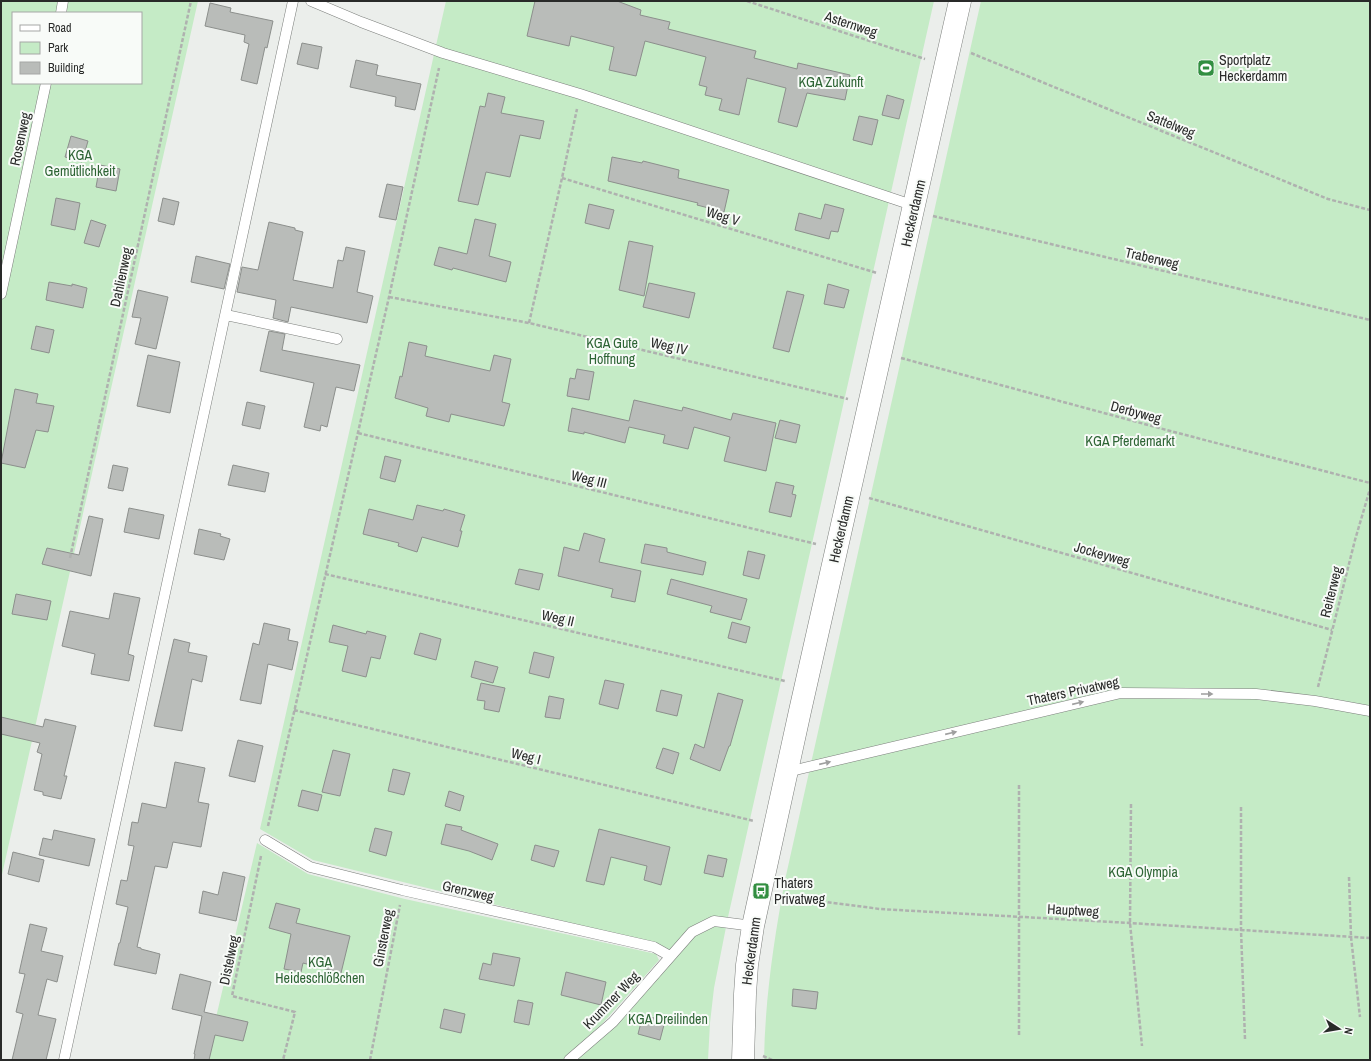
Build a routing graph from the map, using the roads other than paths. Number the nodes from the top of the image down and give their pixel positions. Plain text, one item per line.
1 (63, 1) edge
2 (293, 1) edge
3 (311, 1) edge
4 (960, 1) edge
5 (61, 12) edge
6 (46, 84) edge
7 (922, 210) junction
8 (1, 294) edge
9 (226, 315) junction
10 (337, 339) dead end
11 (1370, 711) edge
12 (787, 772) junction
13 (265, 840) road end
14 (753, 926) junction
15 (670, 956) junction
16 (64, 1060) edge
17 (569, 1060) edge
18 (743, 1060) edge

1 - 5 lane
2 - 9 lane
3 - 7 lane
4 - 7 street, Heckerdamm
6 - 8 lane, Rosenweg
7 - 12 street, Heckerdamm
9 - 10 lane
9 - 16 lane
12 -> 11 lane, Thaters Privatweg
12 - 14 street, Heckerdamm
13 - 15 lane, Grenzweg
14 - 15 lane, Krummer Weg
14 - 18 street, Heckerdamm
15 - 17 lane, Krummer Weg

